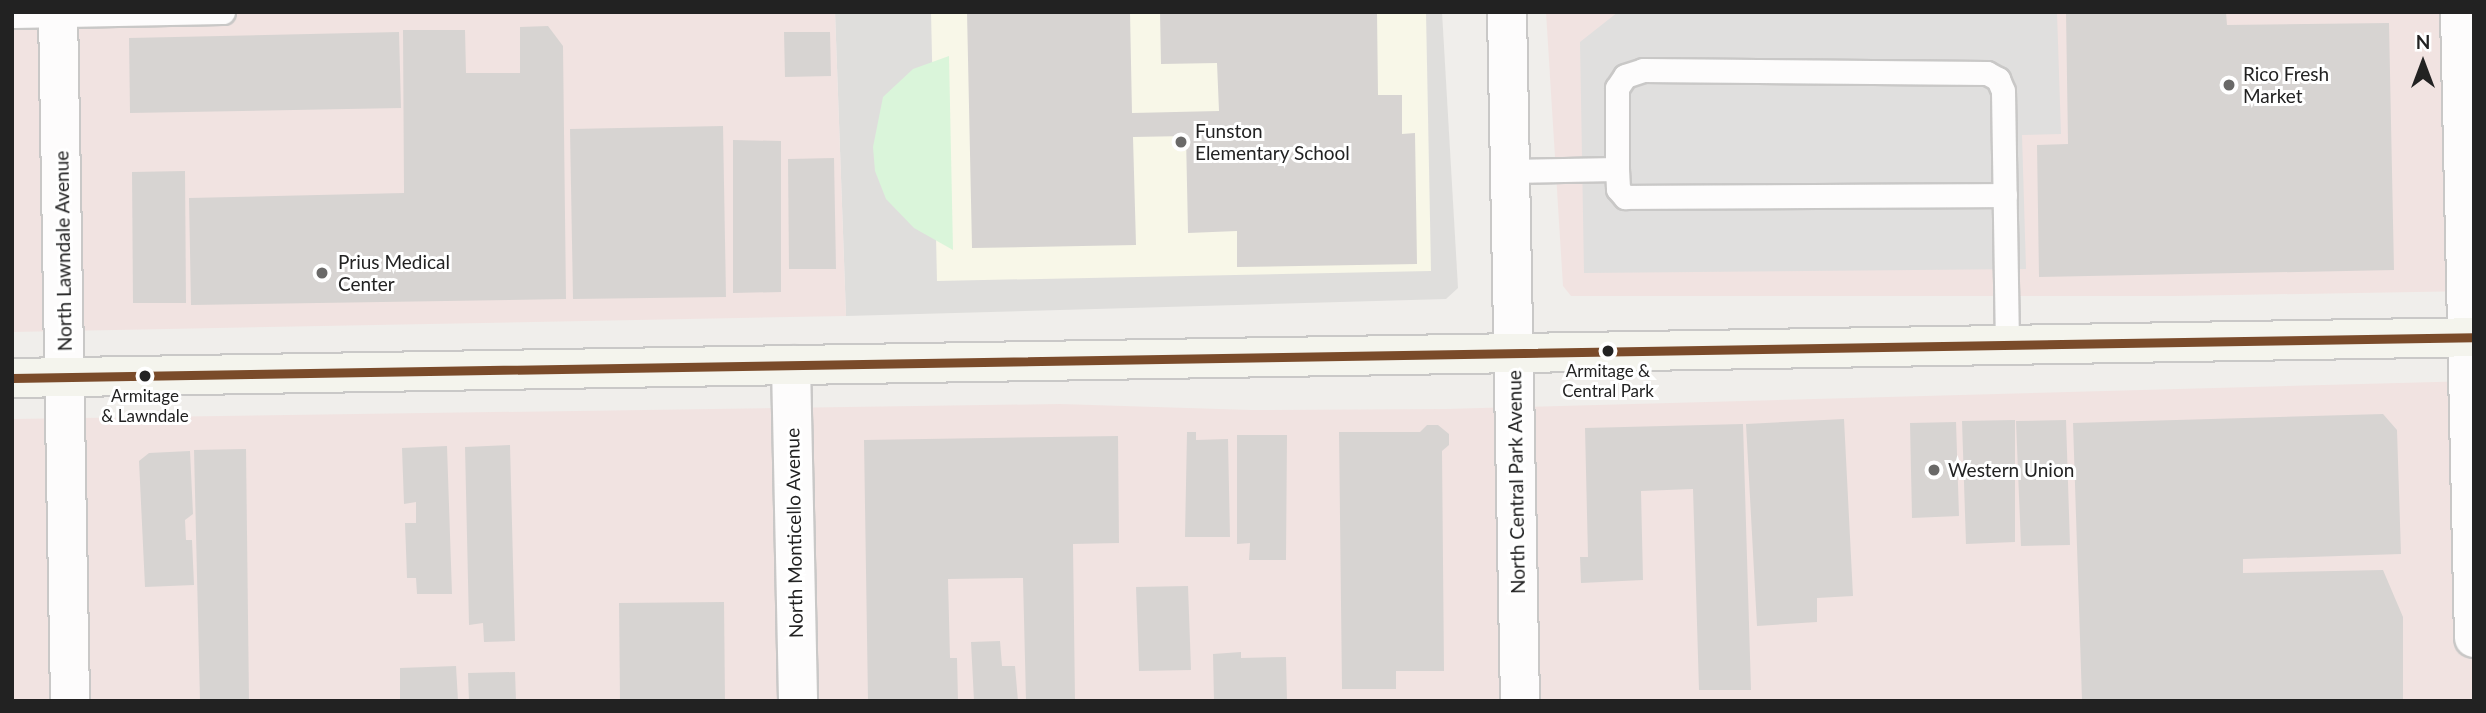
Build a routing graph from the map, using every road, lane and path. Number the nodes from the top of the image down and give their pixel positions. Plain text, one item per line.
1 (223, 12) edge
2 (1507, 12) edge
3 (2460, 12) edge
4 (58, 14) edge
5 (12, 16) edge
6 (1617, 169) junction
7 (1510, 171) junction
8 (2005, 195) junction
9 (2471, 337) edge
10 (2007, 344) junction
11 (1513, 352) junction
12 (791, 365) junction
13 (66, 377) junction
14 (12, 378) edge
15 (2474, 638) edge
16 (70, 701) edge
17 (798, 701) edge
18 (1520, 701) edge

1 - 4 lane
2 - 7 street, North Central Park Avenue
3 - 9 street
4 - 5 lane
4 - 13 street, North Lawndale Avenue
6 - 7 lane
6 - 8 lane
6 - 8 lane
7 - 11 street, North Central Park Avenue
8 - 10 lane
9 - 10 main road
9 - 15 street
10 - 11 main road
11 - 12 main road
11 - 18 street, North Central Park Avenue
12 - 13 main road
12 - 17 street, North Monticello Avenue
13 - 14 main road
13 - 16 street, North Lawndale Avenue

